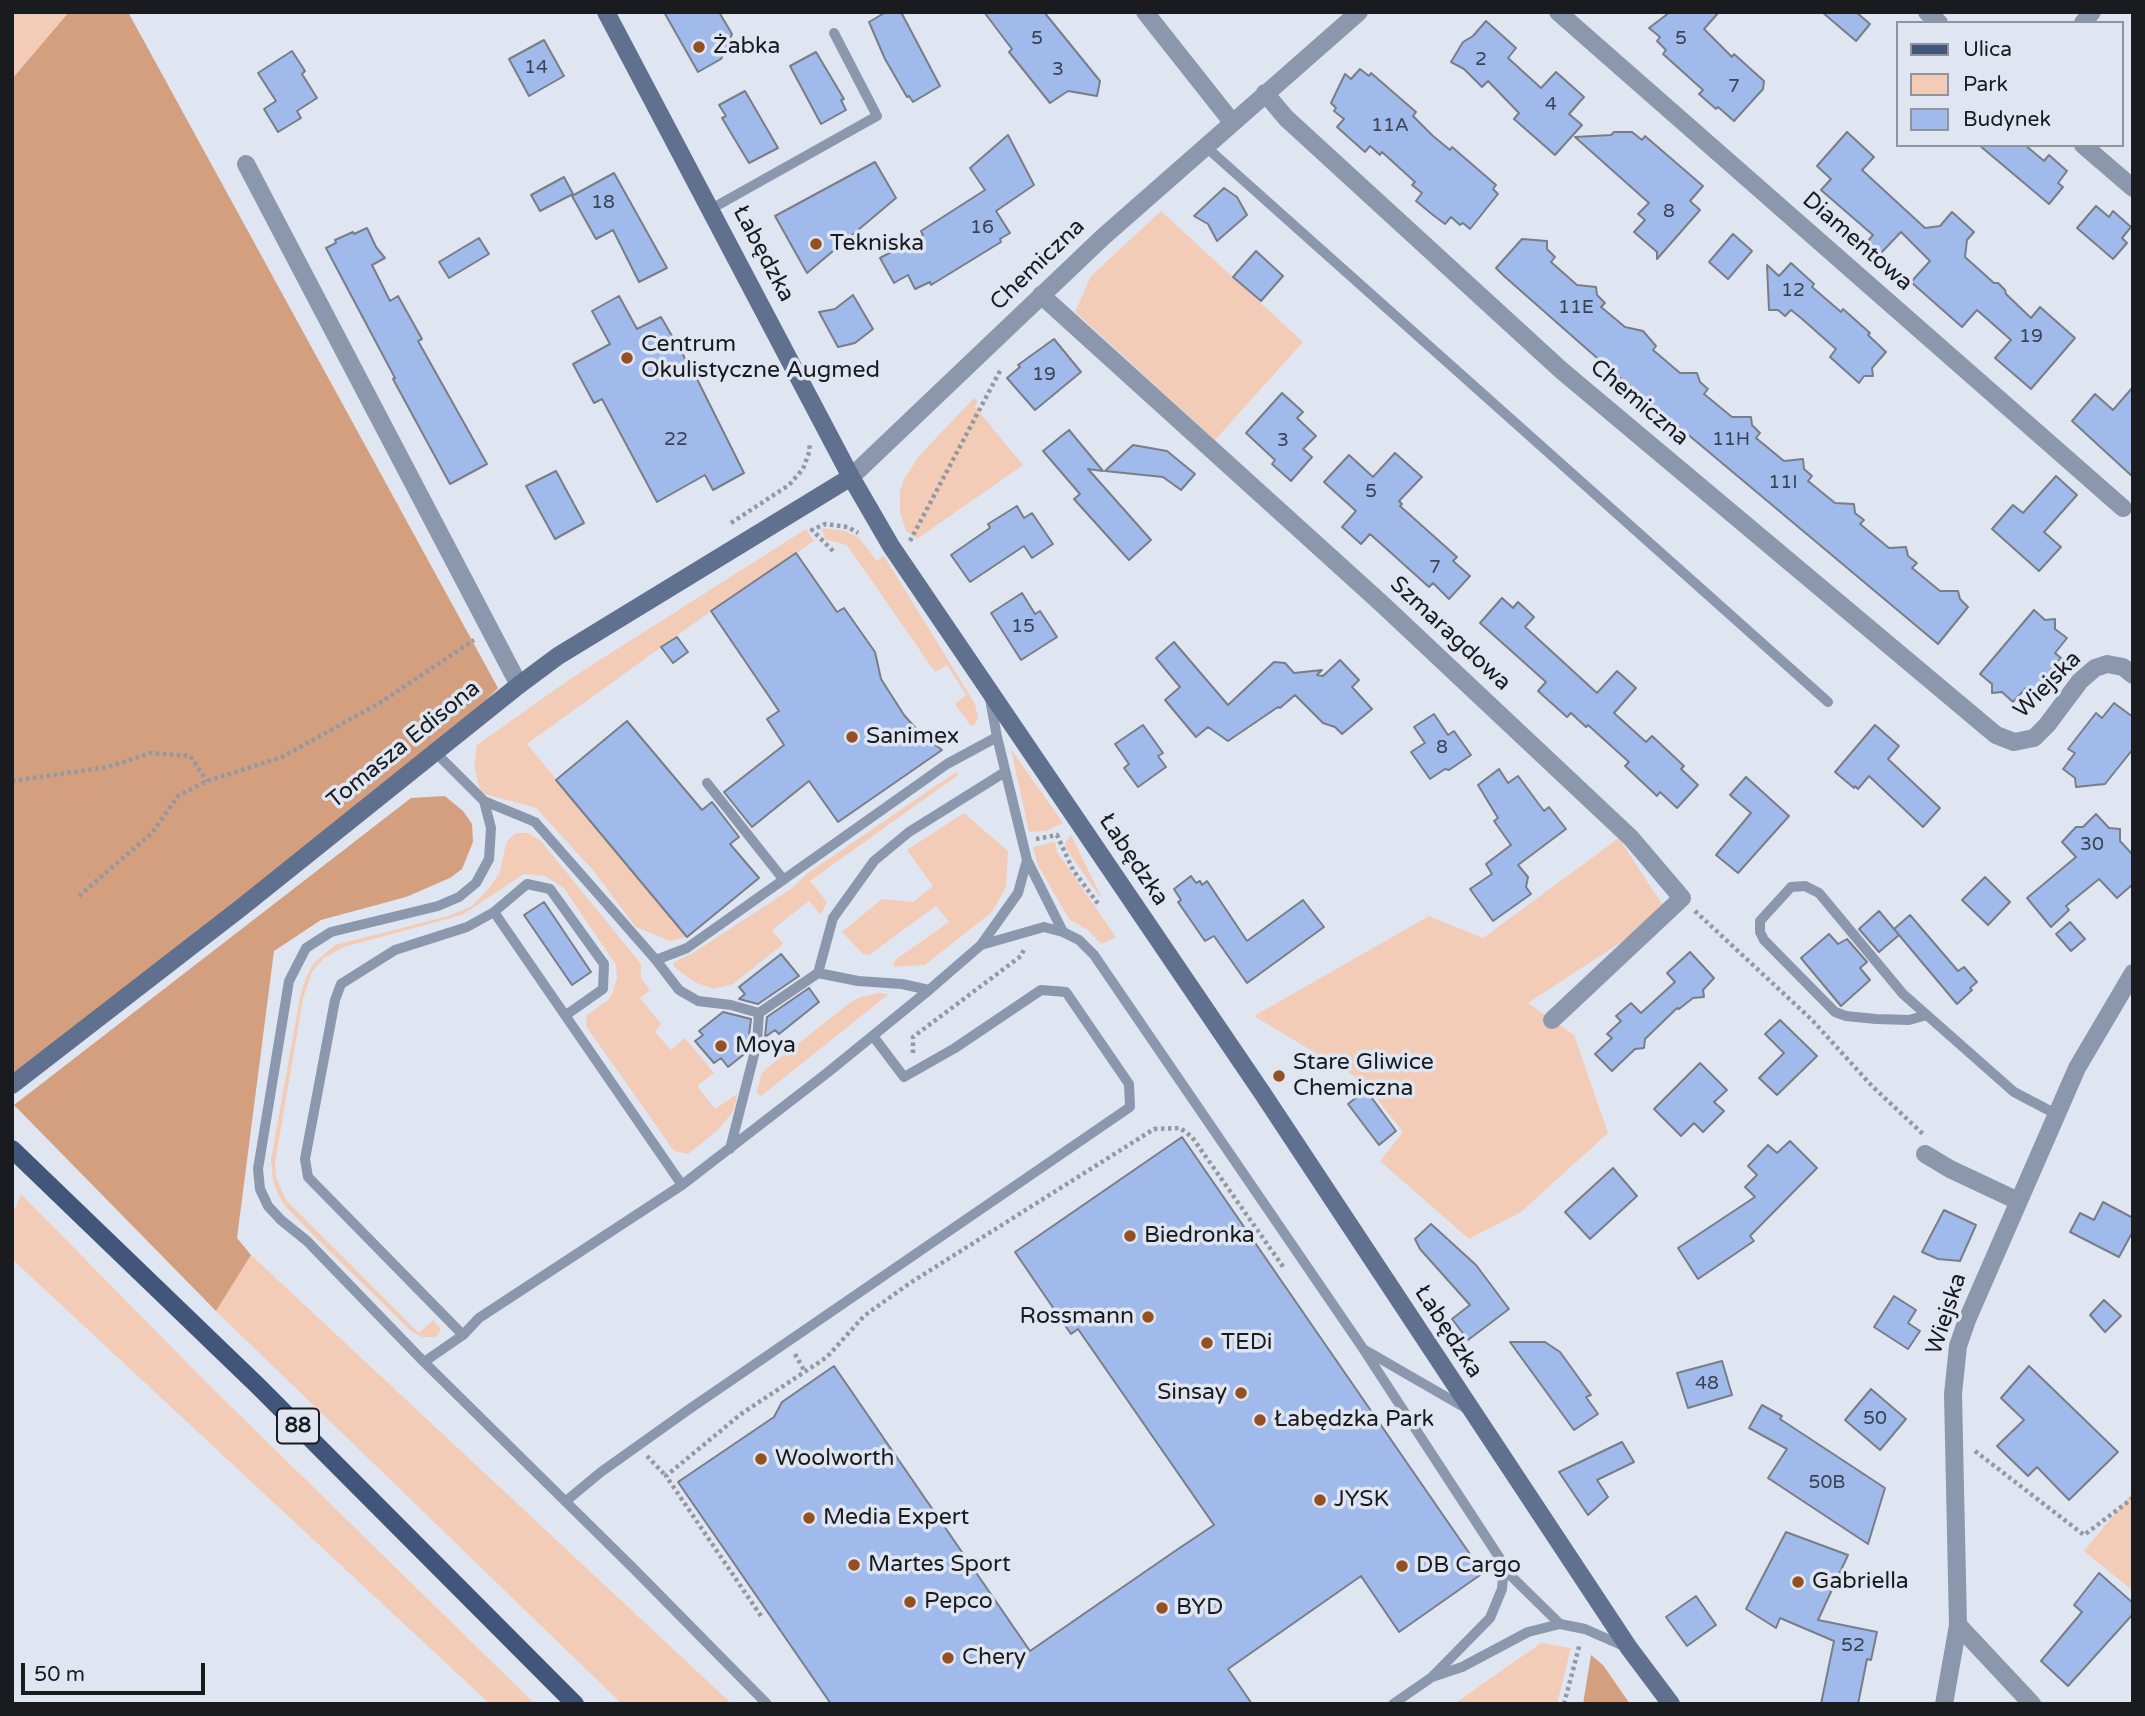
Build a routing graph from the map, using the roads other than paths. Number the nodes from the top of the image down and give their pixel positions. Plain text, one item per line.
1 (606, 12) edge
2 (1144, 12) edge
3 (1359, 12) edge
4 (1558, 12) edge
5 (834, 33) dead end
6 (1265, 93) junction
7 (1232, 122) junction
8 (1205, 146) junction
9 (2085, 147) edge
10 (246, 164) dead end
11 (2133, 187) edge
12 (711, 209) junction
13 (1041, 295) junction
14 (851, 477) junction
15 (2123, 508) dead end
16 (2133, 675) edge
17 (519, 685) junction
18 (989, 691) junction
19 (1828, 702) dead end
20 (1996, 735) joint
21 (997, 737) junction
22 (435, 752) junction
23 (1005, 772) junction
24 (707, 783) dead end
25 (484, 802) junction
26 (1027, 860) junction
27 (783, 879) junction
28 (494, 912) junction
29 (1063, 932) junction
30 (981, 945) junction
31 (656, 960) junction
32 (818, 973) junction
33 (2133, 973) edge
34 (929, 990) junction
35 (759, 1013) junction
36 (566, 1015) junction
37 (1927, 1015) junction
38 (1552, 1020) dead end
39 (873, 1036) junction
40 (12, 1085) edge
41 (2056, 1114) junction
42 (1926, 1145) road end
43 (730, 1149) junction
44 (19, 1155) edge
45 (682, 1185) junction
46 (2018, 1201) junction
47 (463, 1335) junction
48 (1362, 1348) junction
49 (424, 1362) junction
50 (1472, 1412) junction
51 (566, 1501) junction
52 (1504, 1565) junction
53 (1560, 1624) junction
54 (1958, 1625) junction
55 (1629, 1648) junction
56 (1432, 1677) junction
57 (1666, 1700) edge
58 (575, 1704) edge
59 (767, 1704) edge
60 (1393, 1704) edge
61 (1944, 1704) edge
62 (2032, 1704) edge

1 - 12 street, Łabędzka
2 - 7 street
3 - 6 street, Chemiczna
4 - 15 street, Diamentowa
5 - 12 lane
6 - 7 street, Chemiczna
6 - 20 street, Chemiczna
7 - 8 street, Chemiczna
8 - 13 street, Chemiczna
8 - 19 lane
9 - 11 street
10 - 17 street
12 - 14 street, Łabędzka
13 - 14 street, Chemiczna
13 - 38 street, Szmaragdowa
14 - 17 street, Tomasza Edisona
14 - 18 street, Łabędzka
16 - 20 street, Wiejska
17 - 22 street, Tomasza Edisona
18 - 21 lane
18 - 50 street, Łabędzka
21 - 23 lane
21 - 27 lane
22 - 25 lane
22 - 40 street, Tomasza Edisona
23 - 26 lane
23 - 32 lane
24 - 27 lane
25 - 31 lane
25 - 49 lane
26 - 29 lane
26 - 30 lane
27 - 31 lane
28 - 36 lane
28 - 36 lane
28 - 47 lane
29 - 30 lane
29 - 48 lane
30 - 34 lane
31 - 35 lane
32 - 34 lane
32 - 35 lane
33 - 41 street, Wiejska
34 - 39 lane
35 - 43 lane
36 - 45 lane
37 - 37 lane
37 - 41 lane
39 - 43 lane
39 - 51 lane
41 - 46 street, Wiejska
42 - 46 street
43 - 45 lane
44 - 58 main road, 88
45 - 47 lane
46 - 54 street, Wiejska
47 - 49 lane
48 - 50 lane
48 - 52 lane
49 - 51 lane
50 - 55 street, Łabędzka
51 - 59 lane
52 - 53 lane
52 - 56 lane
53 - 55 lane
53 - 56 lane
54 - 61 street, Wiejska
54 - 62 street
55 - 57 street, Łabędzka
56 - 60 lane

